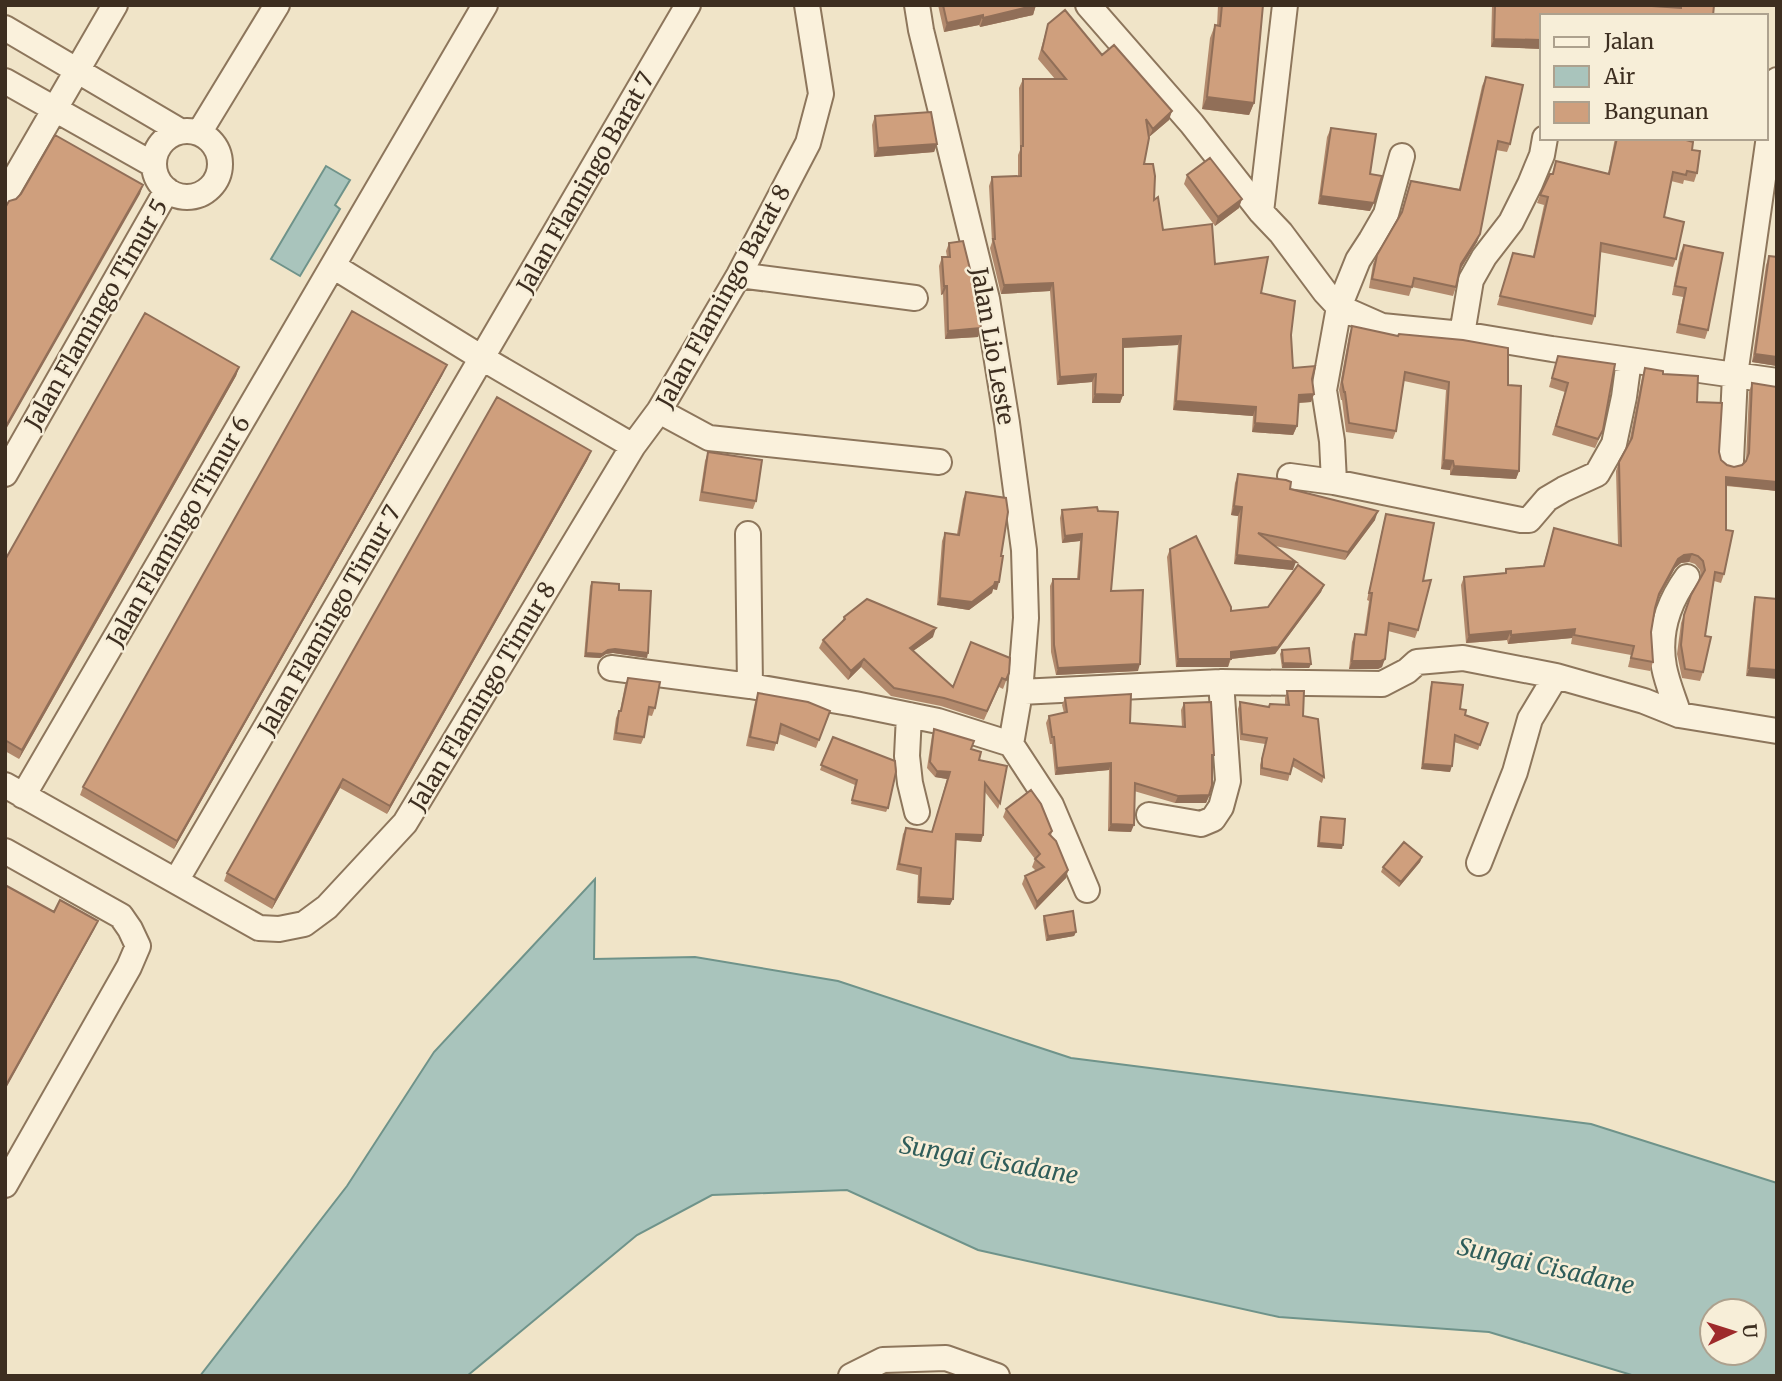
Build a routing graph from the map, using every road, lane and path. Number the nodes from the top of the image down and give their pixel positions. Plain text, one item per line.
1 (115, 5) edge
2 (277, 5) edge
3 (485, 5) edge
4 (688, 5) edge
5 (807, 5) edge
6 (917, 5) edge
7 (1285, 5) edge
8 (1090, 6) edge
9 (5, 28) edge
10 (77, 71) junction
11 (5, 80) edge
12 (1777, 80) edge
13 (55, 109) junction
14 (189, 132) junction
15 (1545, 140) edge
16 (1402, 156) dead end
17 (154, 165) junction
18 (167, 190) junction
19 (5, 195) edge
20 (1261, 212) junction
21 (333, 265) junction
22 (738, 275) junction
23 (915, 298) dead end
24 (1339, 307) junction
25 (1462, 334) junction
26 (482, 358) junction
27 (1629, 360) junction
28 (1735, 375) junction
29 (1777, 381) edge
30 (659, 411) junction
31 (633, 446) junction
32 (1731, 461) dead end
33 (939, 462) dead end
34 (5, 474) edge
35 (1290, 476) dead end
36 (1334, 482) junction
37 (748, 534) dead end
38 (1687, 577) dead end
39 (611, 668) dead end
40 (1556, 676) junction
41 (1222, 682) junction
42 (750, 686) junction
43 (1020, 692) junction
44 (909, 715) junction
45 (1679, 715) junction
46 (1777, 731) edge
47 (1011, 744) junction
48 (14, 791) edge
49 (917, 811) dead end
50 (1149, 815) dead end
51 (5, 851) edge
52 (1479, 863) dead end
53 (176, 881) junction
54 (1087, 890) dead end
55 (5, 1185) edge
56 (952, 1367) edge
57 (851, 1376) edge
58 (997, 1376) edge

1 - 10 street
2 - 14 street
3 - 21 street, Jalan Flamingo Timur 6
4 - 26 street, Jalan Flamingo Barat 7
5 - 22 street, Jalan Flamingo Barat 8
6 - 43 street, Jalan Lio Leste
7 - 20 street
8 - 20 street
9 - 10 street
10 - 13 street
10 - 14 street
11 - 13 street
12 - 28 street
13 - 17 street
13 - 19 street
14 - 17 street
14 - 18 street
15 - 25 street
16 - 24 street
17 - 18 street
18 - 34 street, Jalan Flamingo Timur 5
20 - 24 street
21 - 26 street
21 - 48 street, Jalan Flamingo Timur 6
22 - 23 street
22 - 30 street, Jalan Flamingo Barat 8
24 - 25 street
24 - 36 street
25 - 27 street
26 - 31 street
26 - 53 street, Jalan Flamingo Timur 7
27 - 28 street
27 - 36 street
28 - 29 street
28 - 32 street
30 - 31 street, Jalan Flamingo Barat 8
30 - 33 street
31 - 53 street, Jalan Flamingo Timur 8
35 - 36 street
37 - 42 street
38 - 45 street
39 - 42 street
40 - 41 street
40 - 45 street
40 - 52 street
41 - 43 street
41 - 50 street
42 - 44 street
43 - 47 street, Jalan Lio Leste
44 - 47 street
44 - 49 street
45 - 46 street
47 - 54 street
48 - 53 street
51 - 55 street
56 - 57 street
56 - 58 street

